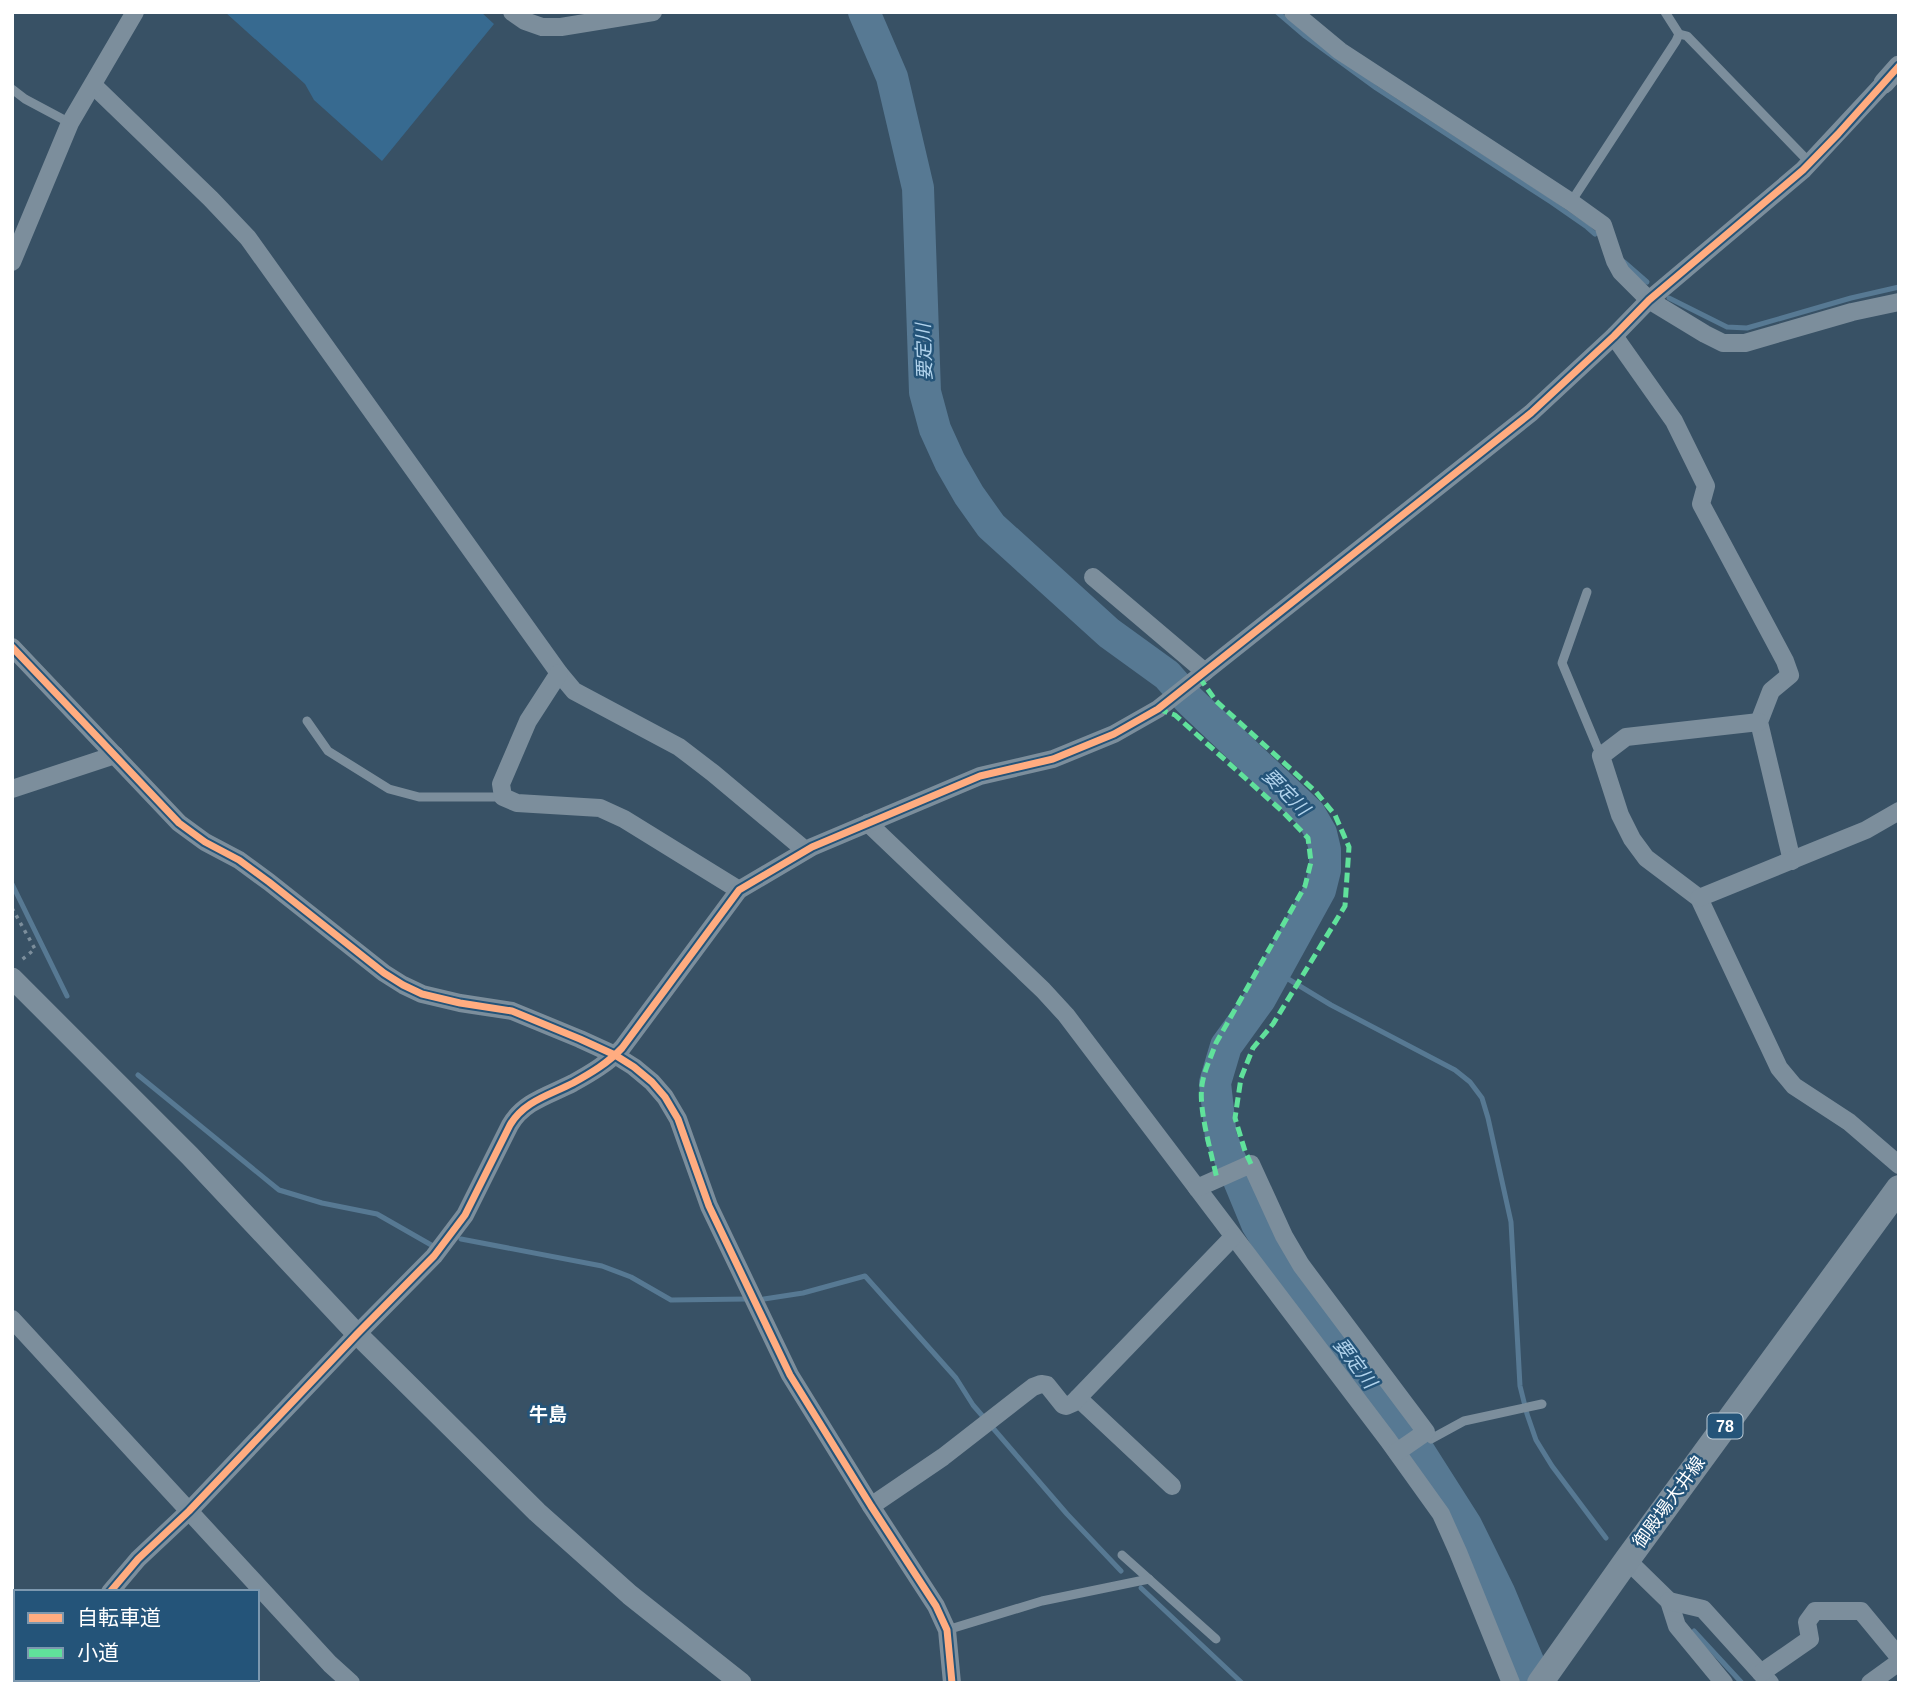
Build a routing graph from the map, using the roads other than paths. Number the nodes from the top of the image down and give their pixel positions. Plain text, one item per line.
1 (135, 12) edge
2 (512, 12) edge
3 (653, 12) edge
4 (1293, 12) edge
5 (1665, 12) edge
6 (1679, 34) junction
7 (1899, 66) edge
8 (1884, 83) joint
9 (93, 85) junction
10 (12, 89) edge
11 (70, 123) junction
12 (1810, 163) junction
13 (1572, 202) junction
14 (12, 262) edge
15 (1649, 300) junction
16 (1899, 302) edge
17 (1614, 336) junction
18 (1093, 577) dead end
19 (1587, 592) dead end
20 (12, 647) edge
21 (559, 673) junction
22 (1199, 677) junction
23 (307, 721) dead end
24 (1759, 722) junction
25 (115, 755) junction
26 (1601, 756) junction
27 (12, 789) edge
28 (503, 797) junction
29 (1899, 811) edge
30 (868, 823) junction
31 (806, 850) junction
32 (1792, 861) junction
33 (740, 890) junction
34 (1699, 898) junction
35 (15, 971) edge
36 (615, 1055) junction
37 (1899, 1165) edge
38 (1197, 1188) junction
39 (1899, 1188) edge
40 (1233, 1237) junction
41 (12, 1319) edge
42 (357, 1334) junction
43 (1078, 1398) junction
44 (1542, 1404) dead end
45 (1423, 1433) junction
46 (1399, 1451) junction
47 (1172, 1486) dead end
48 (871, 1506) junction
49 (189, 1511) junction
50 (1122, 1555) dead end
51 (1627, 1560) junction
52 (1149, 1579) junction
53 (112, 1590) edge
54 (1669, 1601) junction
55 (947, 1630) junction
56 (1216, 1639) dead end
57 (1899, 1659) edge
58 (1547, 1674) edge
59 (1765, 1678) edge
60 (351, 1683) edge
61 (741, 1683) edge
62 (952, 1683) edge
63 (1511, 1683) edge
64 (1724, 1683) edge
65 (1870, 1683) edge

1 - 9 street
2 - 3 street
4 - 13 street
5 - 6 lane
6 - 12 lane
6 - 13 lane
7 - 8 street
8 - 12 street
9 - 11 street
9 - 21 street
10 - 11 lane
11 - 14 street
12 - 15 street
13 - 15 street
15 - 16 street
15 - 17 street
17 - 22 street
17 - 24 street
18 - 22 street
19 - 26 lane
20 - 25 street
21 - 28 street
21 - 31 street
22 - 30 street
23 - 28 lane
24 - 26 street
24 - 32 street
25 - 27 street
25 - 36 street
26 - 34 street
28 - 33 street
29 - 32 street
30 - 31 street
30 - 38 street
31 - 33 street
32 - 34 street
33 - 36 street
34 - 37 street
35 - 42 street
36 - 42 street
36 - 48 street
38 - 40 street
38 - 45 street
39 - 51 main road, 御殿場大井線 / 78
40 - 43 street
40 - 46 street
41 - 49 street
42 - 49 street
42 - 61 street
43 - 47 street
43 - 48 street
44 - 45 lane
45 - 46 street
46 - 63 street
48 - 55 street
49 - 53 street
49 - 60 street
50 - 52 lane
51 - 54 street
51 - 58 main road, 御殿場大井線 / 78
52 - 55 lane
52 - 56 lane
54 - 59 street
54 - 64 street
55 - 62 street
57 - 59 street
57 - 65 street

